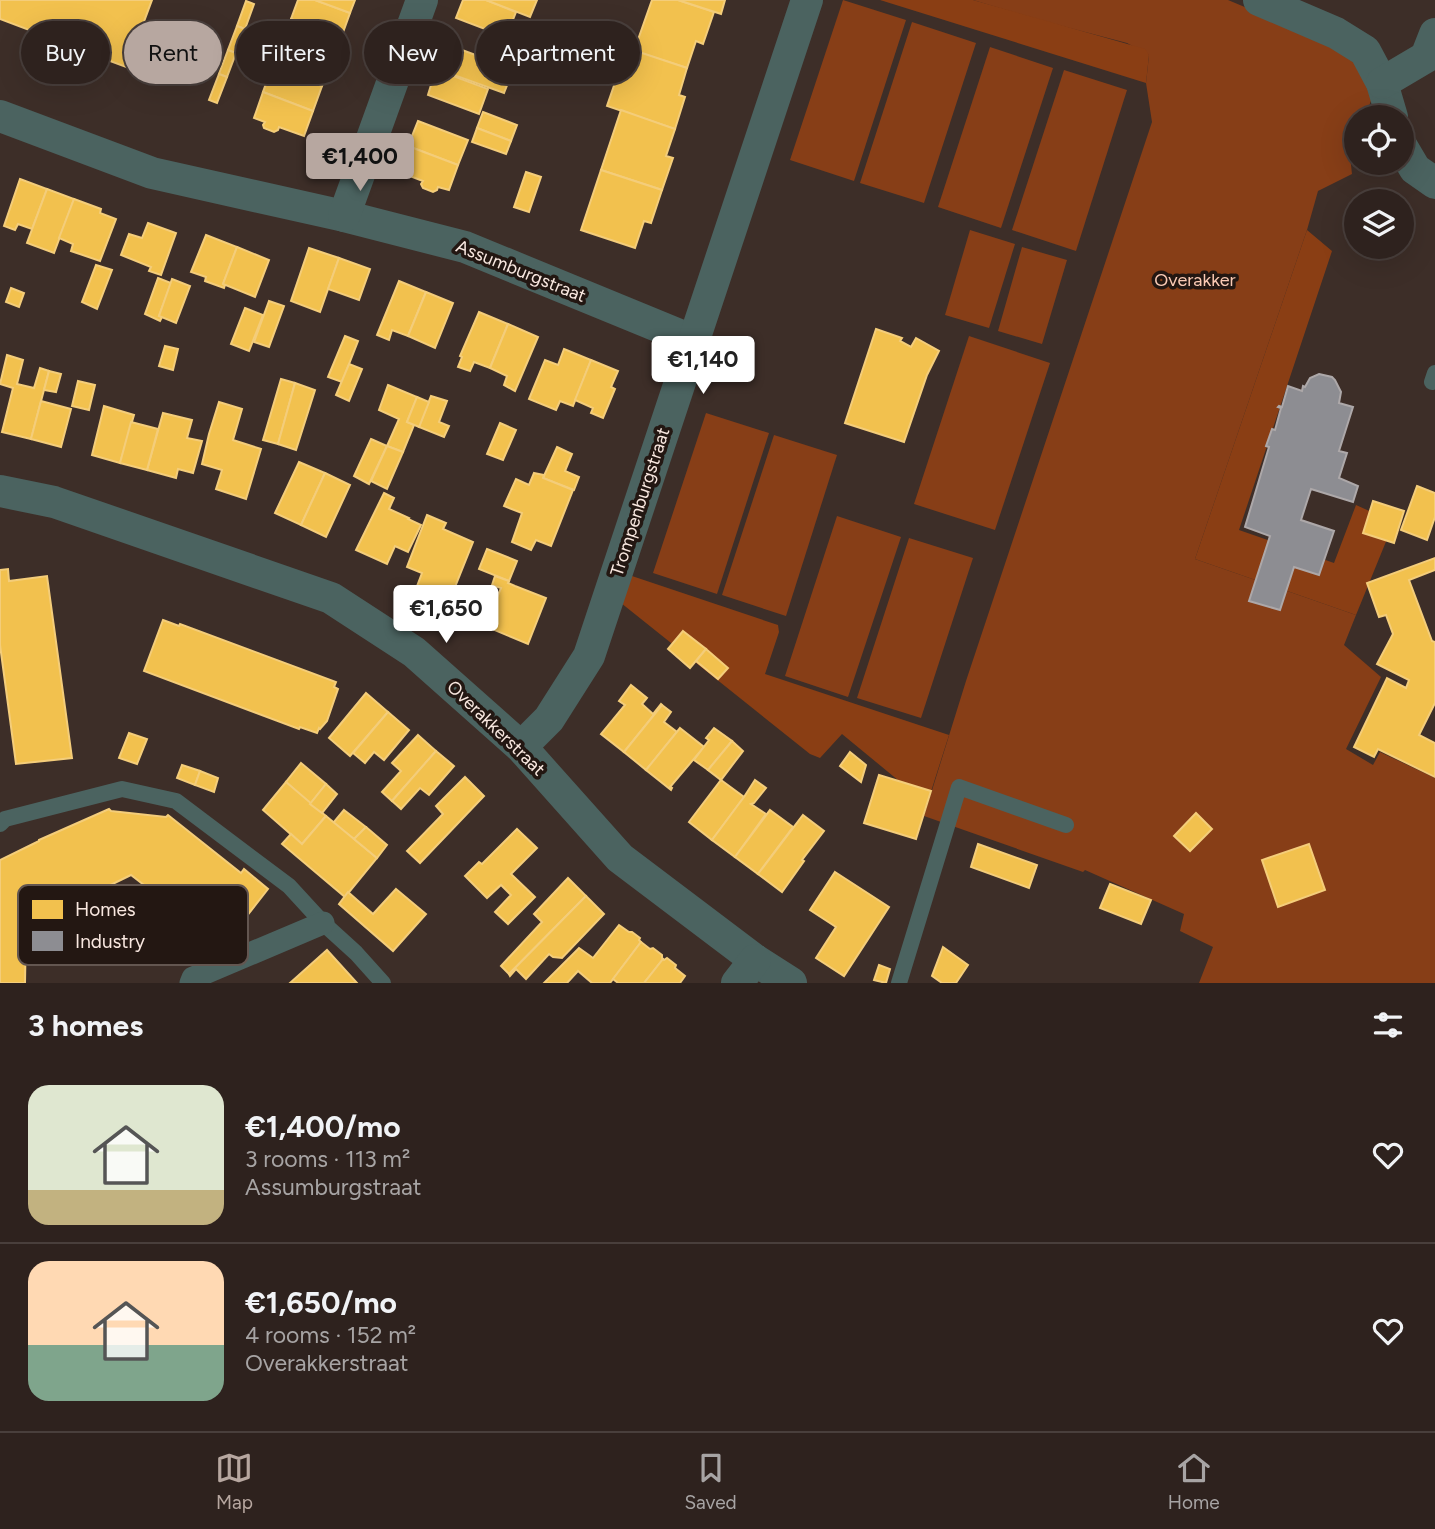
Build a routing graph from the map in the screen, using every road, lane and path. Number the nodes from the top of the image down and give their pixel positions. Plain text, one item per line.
1 (422, 0) edge
2 (807, 0) edge
3 (1278, 4) edge
4 (1435, 34) edge
5 (1382, 83) junction
6 (1388, 105) edge
7 (0, 116) edge
8 (1414, 167) edge
9 (1435, 183) edge
10 (344, 216) junction
11 (694, 341) junction
12 (0, 491) edge
13 (521, 747) junction
14 (0, 824) edge
15 (1066, 825) dead end
16 (323, 923) junction
17 (248, 955) edge
18 (224, 965) edge
19 (746, 971) edge
20 (191, 983) edge
21 (383, 983) edge
22 (791, 983) edge
23 (899, 983) edge

1 - 10 street
2 - 11 street, Trompenburgstraat
3 - 5 street
4 - 5 street
5 - 6 street
7 - 10 street, Assumburgstraat
8 - 9 street
10 - 11 street, Assumburgstraat
11 - 13 street, Trompenburgstraat
12 - 13 street, Overakkerstraat
13 - 19 street, Overakkerstraat
14 - 16 lane
15 - 23 lane
16 - 17 street
16 - 21 lane
18 - 20 street
19 - 22 street, Overakkerstraat

